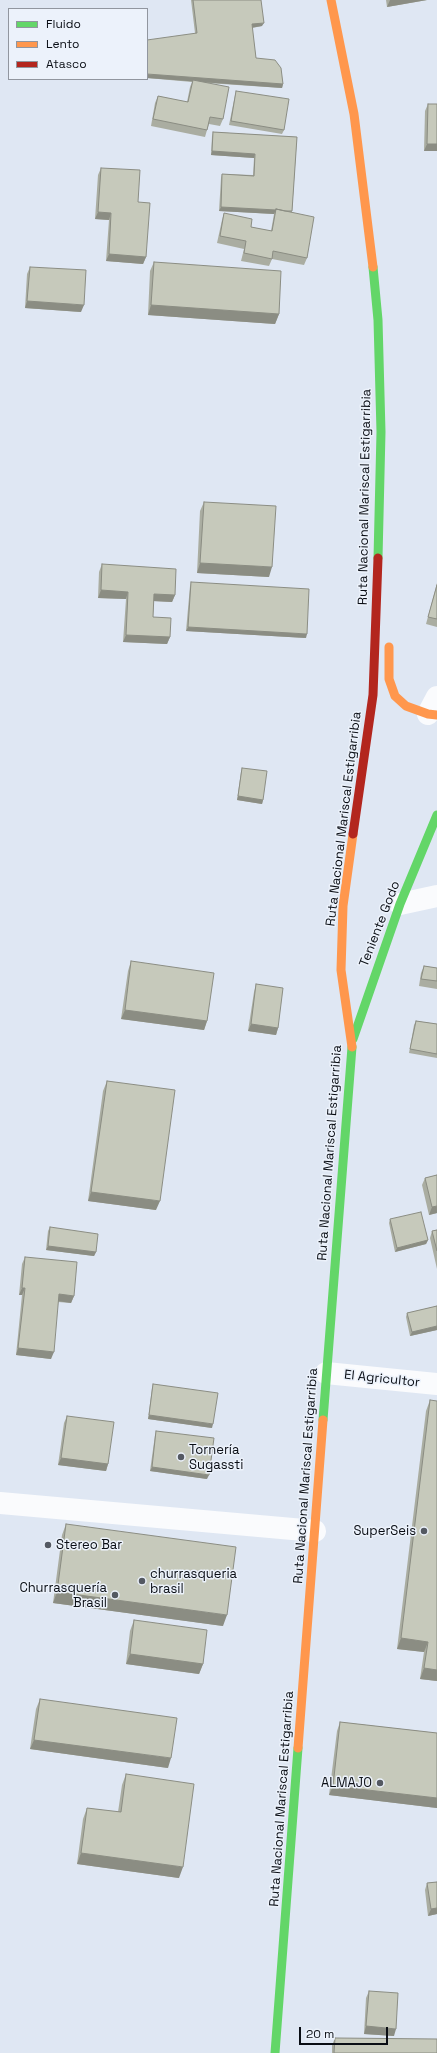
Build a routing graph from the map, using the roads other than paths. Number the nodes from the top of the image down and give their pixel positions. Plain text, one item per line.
1 (331, 0) edge
2 (379, 546) junction
3 (387, 583) dead end
4 (389, 637) dead end
5 (434, 709) edge
6 (437, 815) edge
7 (437, 896) edge
8 (400, 904) junction
9 (352, 1044) junction
10 (326, 1373) junction
11 (437, 1384) edge
12 (0, 1503) edge
13 (315, 1531) junction
14 (275, 2053) edge

1 - 2 main road, Ruta Nacional Mariscal Estigarribia
2 - 3 main road
2 - 9 main road, Ruta Nacional Mariscal Estigarribia
4 - 5 main road
6 - 8 main road, Teniente Godo
7 - 8 street
8 - 9 main road, Teniente Godo
9 - 10 main road, Ruta Nacional Mariscal Estigarribia
10 - 11 street, El Agricultor
10 - 13 main road, Ruta Nacional Mariscal Estigarribia
12 - 13 street
13 - 14 main road, Ruta Nacional Mariscal Estigarribia

